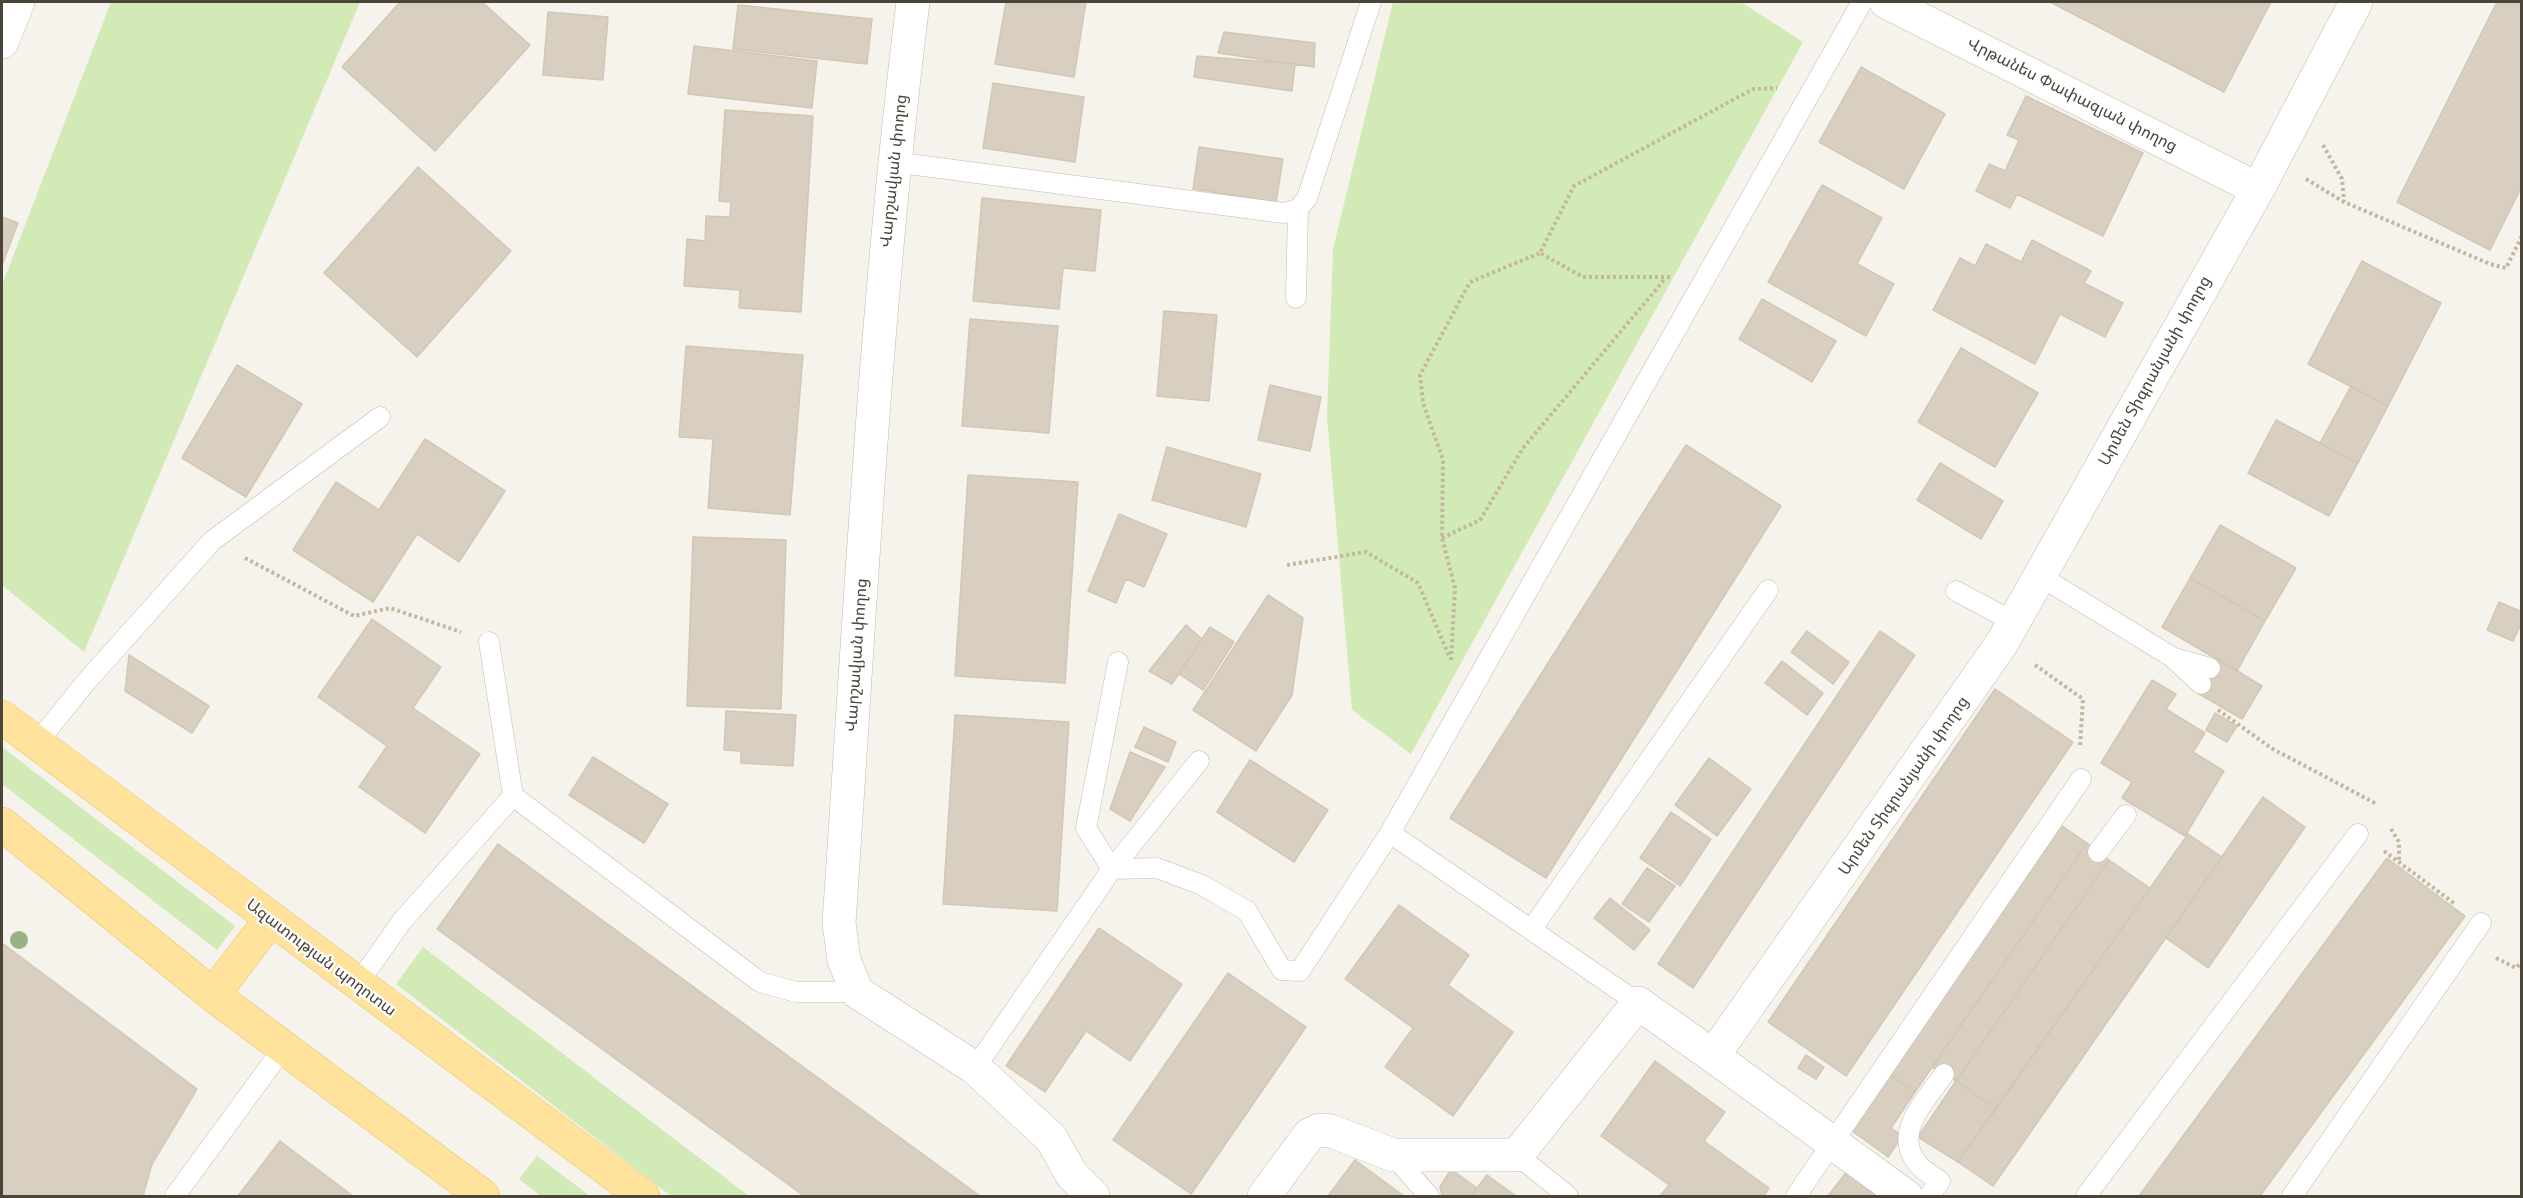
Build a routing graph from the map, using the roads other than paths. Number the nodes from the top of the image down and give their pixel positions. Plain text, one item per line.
1 (18, 2) edge
2 (913, 2) edge
3 (1371, 2) edge
4 (1862, 2) edge
5 (1886, 2) edge
6 (2356, 2) edge
7 (2, 42) edge
8 (893, 162) junction
9 (2258, 189) junction
10 (1298, 209) junction
11 (1296, 298) dead end
12 (380, 417) dead end
13 (2040, 576) junction
14 (1768, 590) dead end
15 (1956, 591) dead end
16 (2008, 632) junction
17 (489, 642) road end
18 (1118, 662) dead end
19 (2205, 676) dead end
20 (2, 717) edge
21 (36, 744) junction
22 (1199, 761) dead end
23 (2081, 779) road end
24 (513, 796) junction
25 (2126, 815) dead end
26 (2, 824) edge
27 (1390, 833) junction
28 (2358, 834) dead end
29 (2098, 852) dead end
30 (1112, 869) junction
31 (270, 920) junction
32 (2481, 923) road end
33 (1531, 930) junction
34 (357, 985) junction
35 (857, 992) junction
36 (213, 995) junction
37 (1638, 1003) junction
38 (284, 1047) junction
39 (1713, 1056) junction
40 (975, 1068) junction
41 (1939, 1091) dead end
42 (1833, 1143) junction
43 (1393, 1155) junction
44 (1517, 1155) junction
45 (175, 1197) edge
46 (483, 1197) edge
47 (642, 1197) edge
48 (1093, 1197) edge
49 (1264, 1197) edge
50 (1429, 1197) edge
51 (1568, 1197) edge
52 (1796, 1197) edge
53 (1906, 1197) edge
54 (1929, 1197) edge
55 (2086, 1197) edge
56 (2292, 1197) edge

1 - 7 street
2 - 8 street, Վարշավյան փողոց
3 - 10 lane
4 - 27 lane
5 - 9 street, Վրթանես Փափազյան փողոց
6 - 9 street, Արմեն Տիգրանյանի փողոց
8 - 10 lane
8 - 35 street, Վարշավյան փողոց
9 - 13 street, Արմեն Տիգրանյանի փողոց
10 - 11 lane
12 - 21 lane
13 - 16 street, Արմեն Տիգրանյանի փողոց
13 - 19 lane
14 - 33 lane
15 - 16 lane
16 - 39 street, Արմեն Տիգրանյանի փողոց
17 - 24 lane
18 - 30 lane
20 - 21 main road, Ազատության պողոտա
21 - 31 main road, Ազատության պողոտա
22 - 30 lane
23 - 42 lane
24 - 34 lane
24 - 35 lane
25 - 29 lane
26 - 36 main road
27 - 30 lane
27 - 33 lane
28 - 55 lane
30 - 40 lane
31 - 34 main road, Ազատության պողոտա
31 - 36 main road
32 - 56 lane
33 - 37 lane
34 - 47 main road, Ազատության պողոտա
35 - 40 street
36 - 38 main road
37 - 39 street
37 - 44 street
38 - 45 lane
38 - 46 main road
39 - 42 street
40 - 48 street
41 - 54 lane
42 - 52 lane
42 - 53 street
43 - 44 street
43 - 49 street
43 - 50 lane
44 - 51 lane

